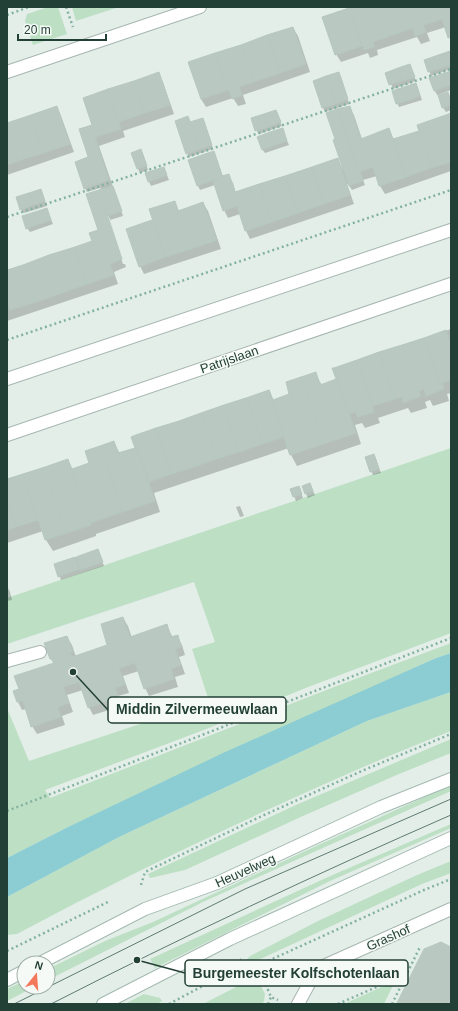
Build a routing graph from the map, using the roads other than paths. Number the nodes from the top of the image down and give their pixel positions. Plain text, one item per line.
1 (200, 7) edge
2 (7, 71) edge
3 (451, 230) edge
4 (451, 284) edge
5 (7, 379) edge
6 (7, 435) edge
7 (40, 652) dead end
8 (7, 661) edge
9 (451, 779) edge
10 (451, 838) edge
11 (451, 909) edge
12 (55, 955) edge
13 (16, 975) edge
14 (7, 980) edge
15 (104, 1004) edge
16 (298, 1004) edge

1 - 2 street
3 - 5 street
4 - 6 street, Patrijslaan
7 - 8 street
9 - 12 street, Heuvelweg
10 - 15 street
11 - 16 street, Grashof
13 - 14 street

